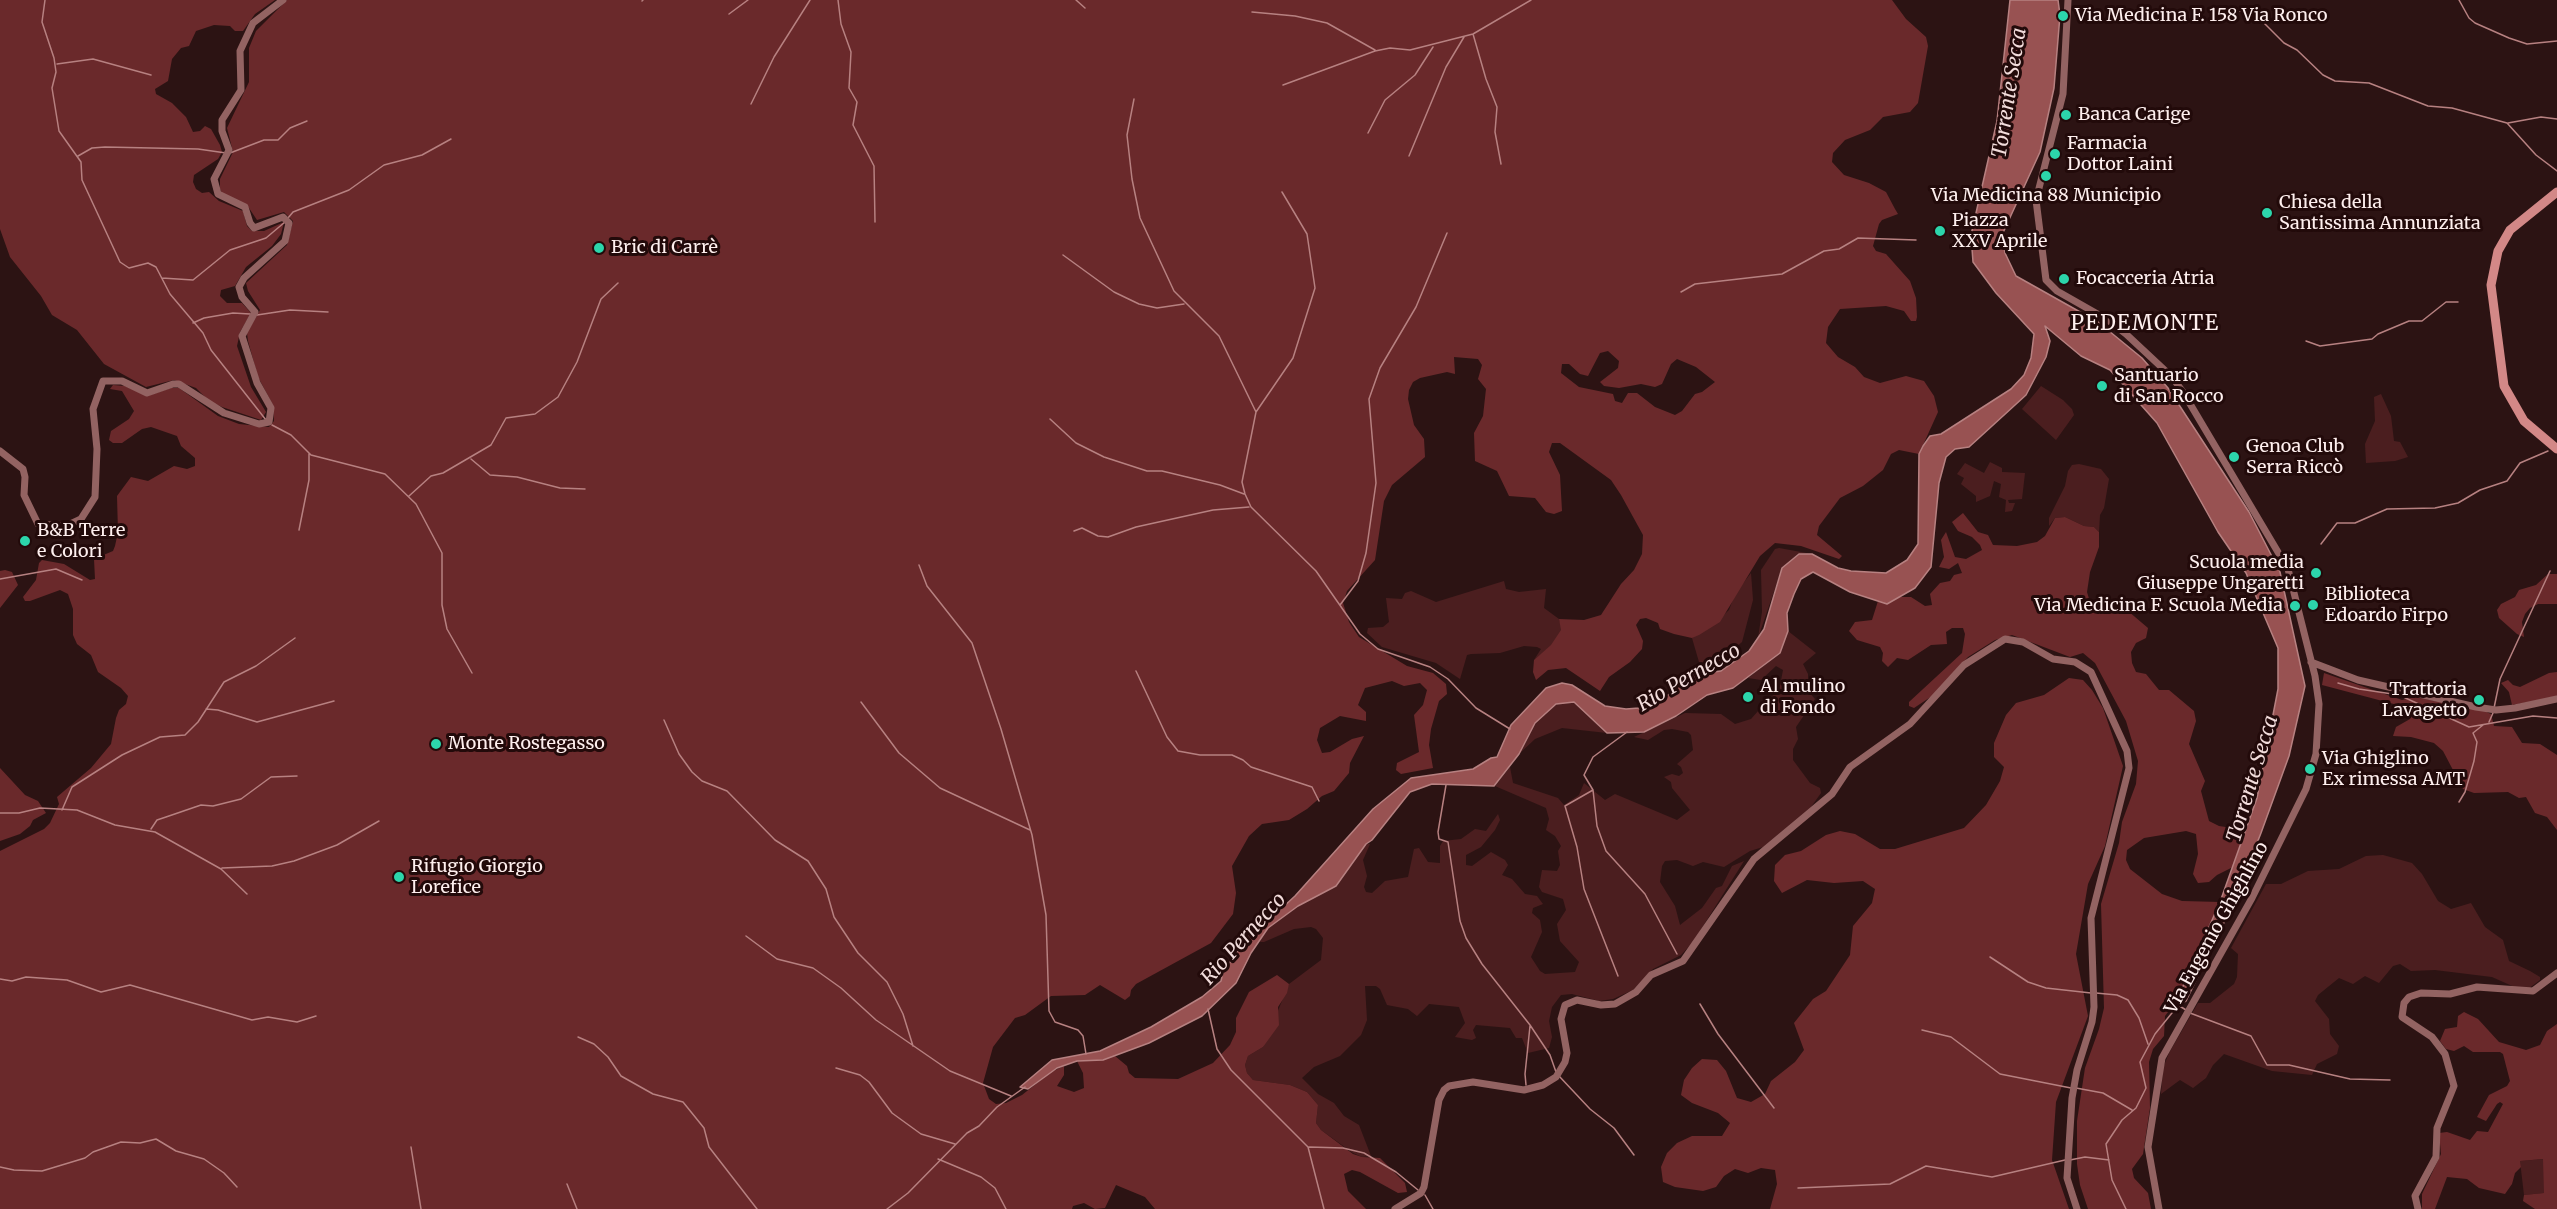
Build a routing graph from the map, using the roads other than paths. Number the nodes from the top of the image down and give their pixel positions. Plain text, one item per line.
1 (283, 0) edge
2 (2068, 0) edge
3 (2557, 192) edge
4 (2557, 449) edge
5 (0, 451) edge
6 (2311, 662) junction
7 (2557, 699) edge
8 (2557, 973) edge
9 (1395, 1209) edge
10 (2077, 1209) edge
11 (2159, 1209) edge
12 (2418, 1209) edge

1 - 5 main road
2 - 6 main road, Via Eugenio Ghighlino
3 - 4 highway
6 - 7 main road
6 - 11 main road, Via Eugenio Ghighlino
8 - 12 main road
9 - 10 main road

